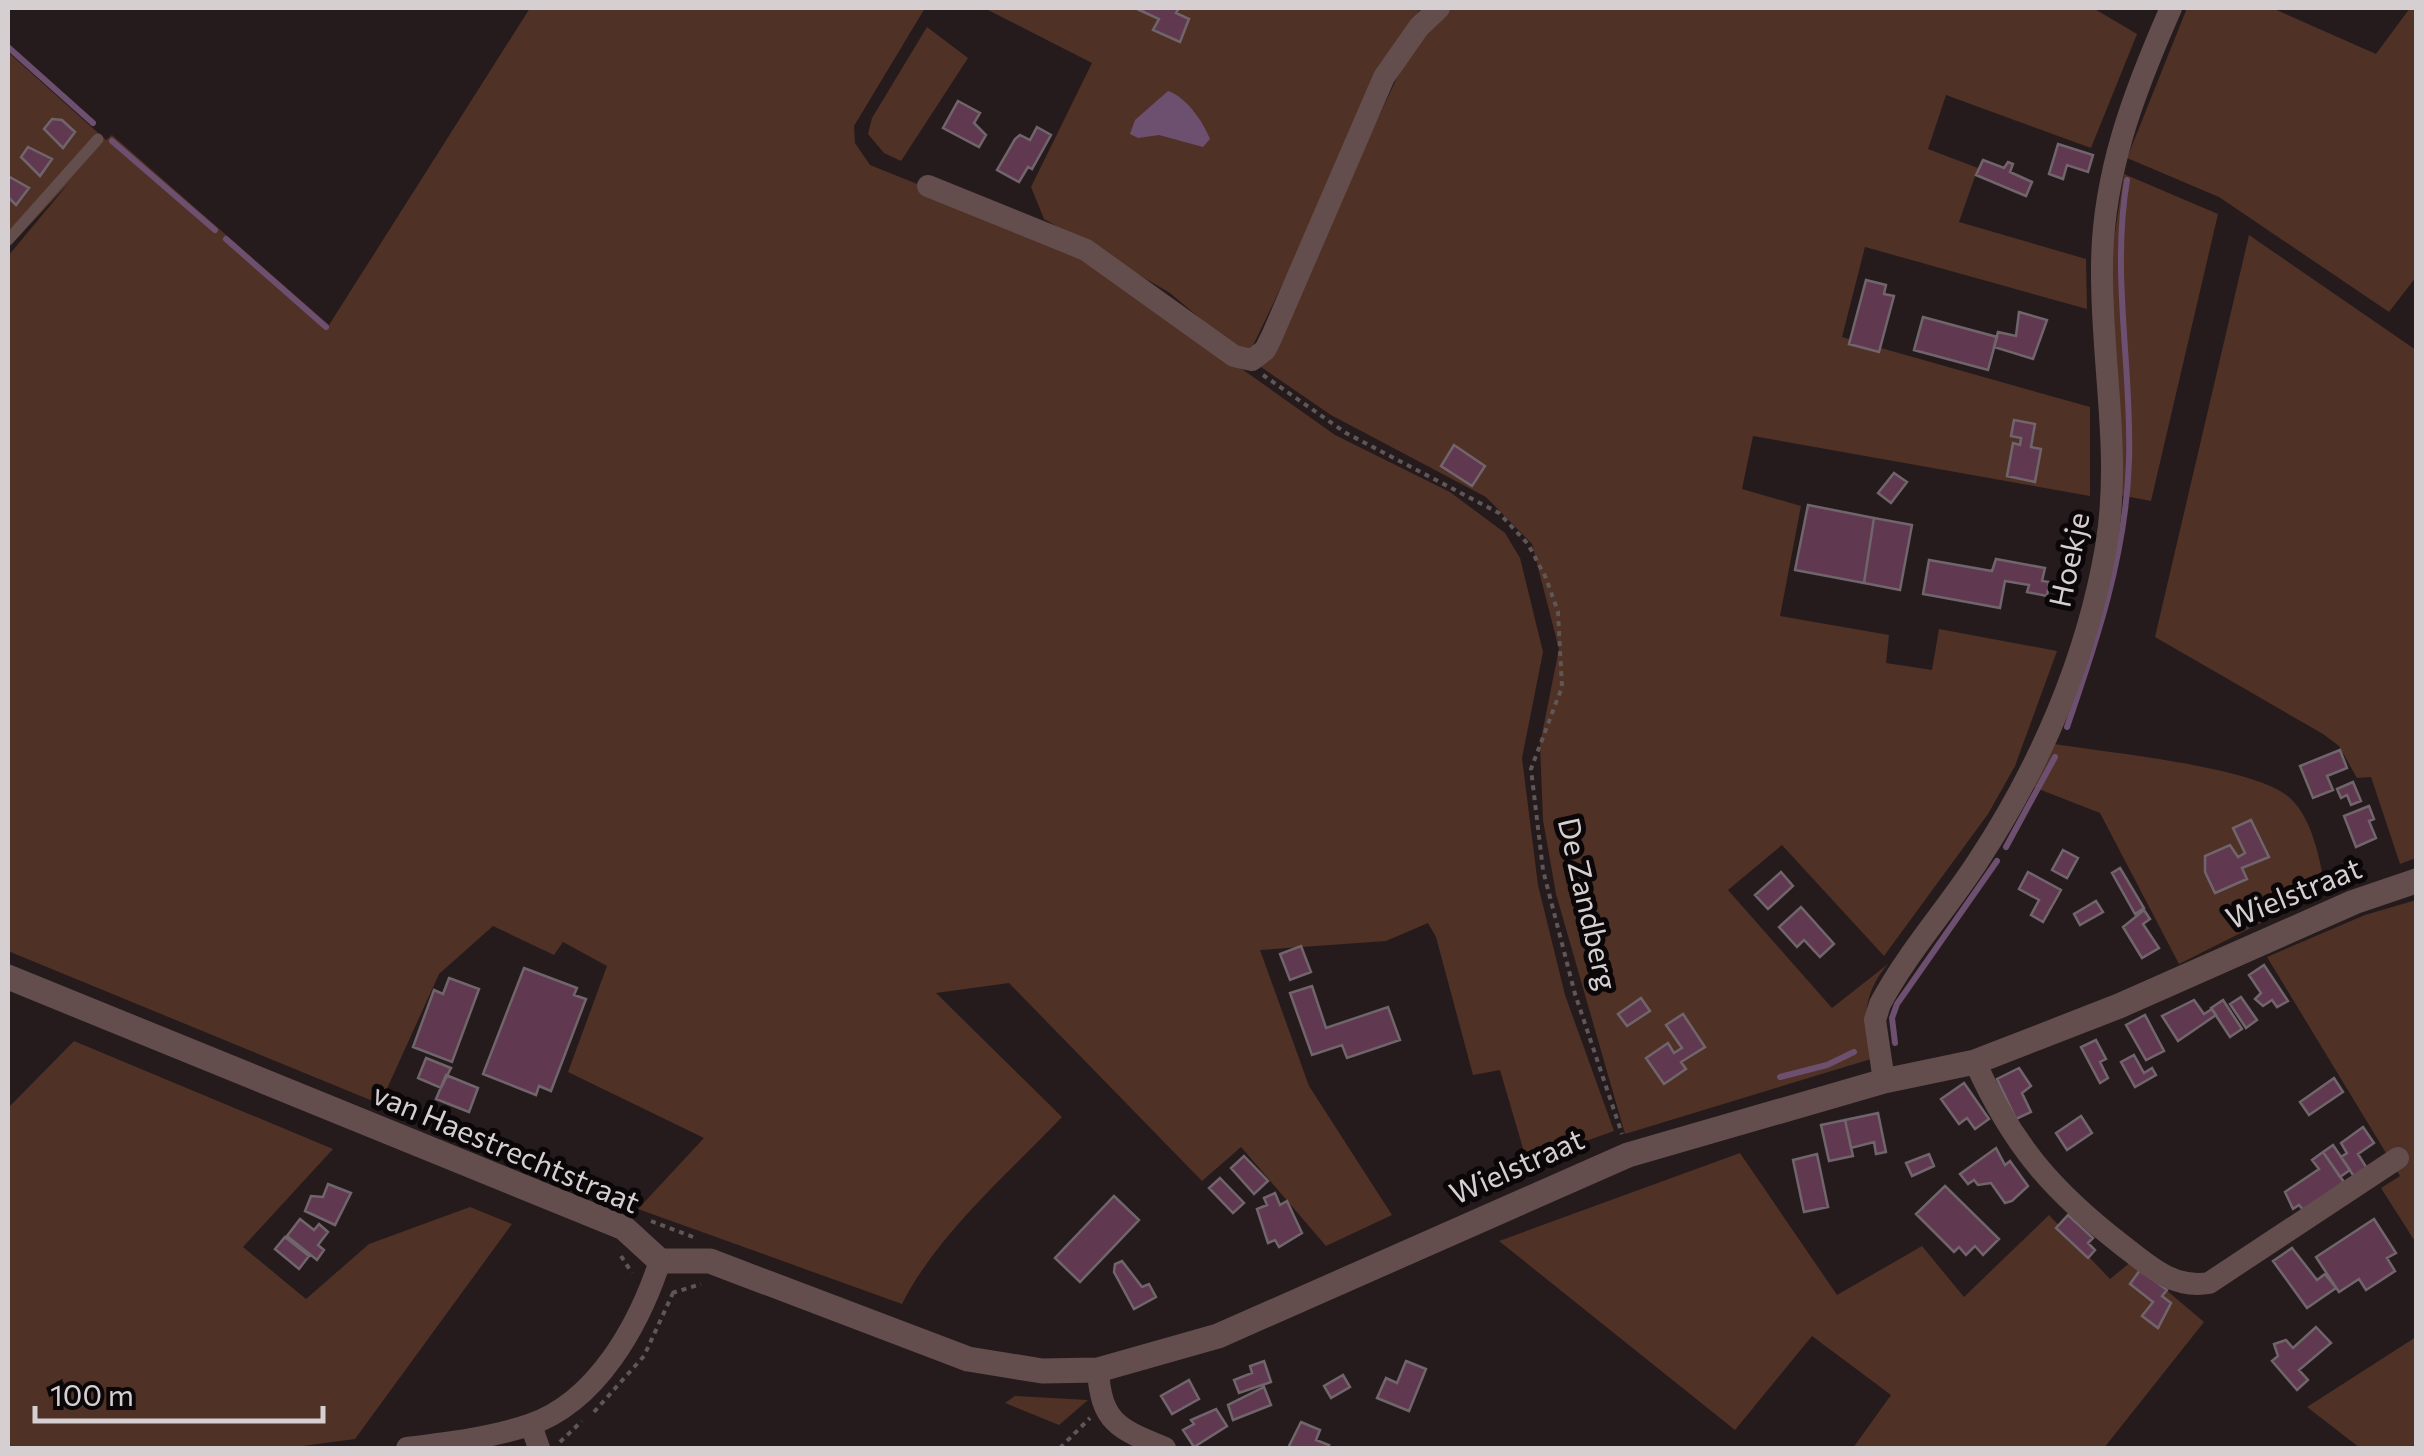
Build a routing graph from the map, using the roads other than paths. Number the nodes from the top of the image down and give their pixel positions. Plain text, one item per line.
1 (1439, 8) edge
2 (2171, 8) edge
3 (98, 139) dead end
4 (928, 186) dead end
5 (8, 240) edge
6 (2416, 881) edge
7 (8, 977) edge
8 (1974, 1062) junction
9 (1884, 1081) junction
10 (2398, 1158) dead end
11 (660, 1262) junction
12 (1098, 1370) junction
13 (530, 1425) junction
14 (407, 1448) edge
15 (540, 1448) edge
16 (1165, 1448) edge

1 - 4 street
2 - 9 street, Hoekje
3 - 5 lane
6 - 8 street, Wielstraat
7 - 11 street, van Haestrechtstraat
8 - 9 street, Wielstraat
8 - 10 street
9 - 12 street, Wielstraat
11 - 12 street
11 - 13 street
12 - 16 street
13 - 14 street
13 - 15 street

